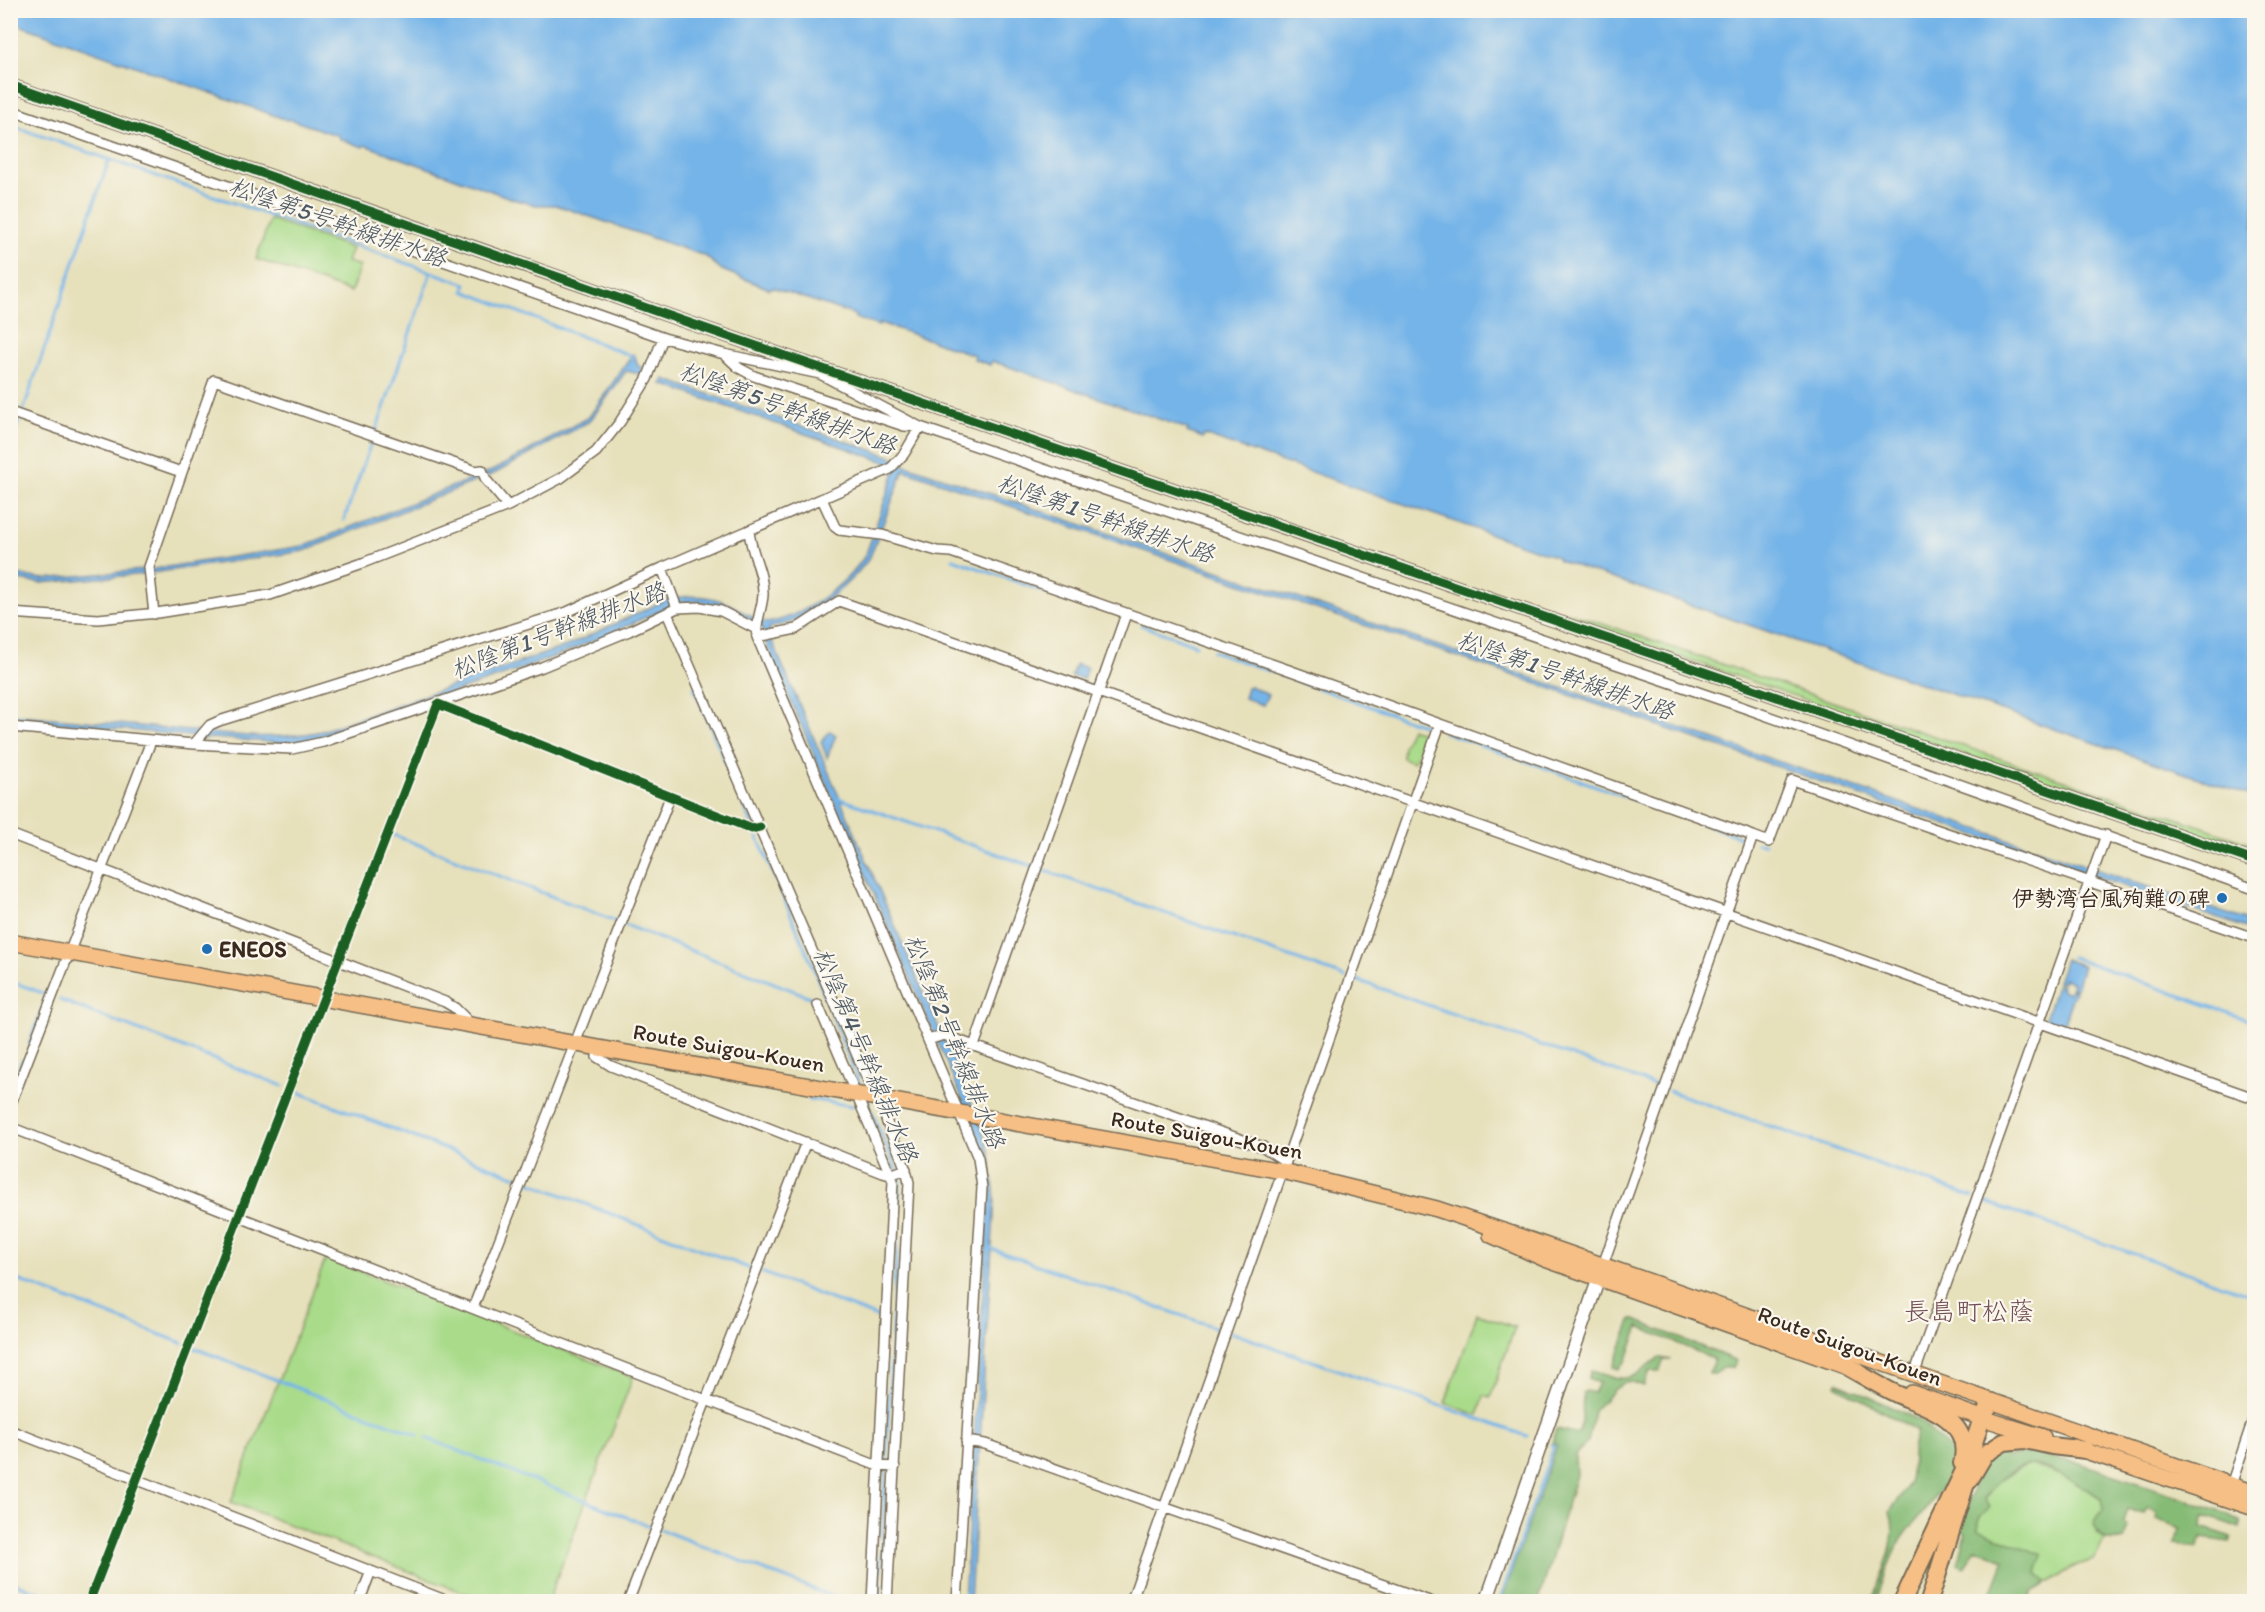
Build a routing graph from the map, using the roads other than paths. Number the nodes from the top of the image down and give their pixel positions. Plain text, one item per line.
1 (10, 85) edge
2 (10, 110) edge
3 (663, 338) junction
4 (724, 354) junction
5 (821, 371) junction
6 (10, 412) edge
7 (920, 427) junction
8 (181, 472) junction
9 (822, 499) junction
10 (508, 506) junction
11 (749, 530) junction
12 (662, 568) junction
13 (675, 604) junction
14 (10, 613) edge
15 (667, 613) junction
16 (154, 614) junction
17 (1126, 614) junction
18 (758, 633) junction
19 (1099, 692) junction
20 (438, 704) junction
21 (1440, 724) junction
22 (10, 727) edge
23 (151, 741) junction
24 (195, 743) junction
25 (670, 797) junction
26 (1412, 802) junction
27 (756, 828) junction
28 (10, 834) edge
29 (2106, 835) junction
30 (1754, 836) junction
31 (2254, 861) edge
32 (102, 869) junction
33 (2088, 881) junction
34 (2254, 889) edge
35 (1727, 914) junction
36 (2254, 938) edge
37 (10, 942) edge
38 (69, 952) junction
39 (338, 960) junction
40 (323, 998) junction
41 (818, 1005) dead end
42 (470, 1023) junction
43 (2038, 1023) junction
44 (930, 1039) junction
45 (575, 1044) junction
46 (974, 1046) junction
47 (598, 1048) junction
48 (855, 1093) junction
49 (877, 1097) junction
50 (2254, 1098) edge
51 (10, 1106) edge
52 (967, 1113) junction
53 (10, 1127) edge
54 (806, 1142) junction
55 (1284, 1166) junction
56 (905, 1170) junction
57 (891, 1174) junction
58 (239, 1217) junction
59 (1601, 1272) junction
60 (472, 1308) junction
61 (1846, 1366) junction
62 (1914, 1375) junction
63 (706, 1401) junction
64 (1991, 1402) junction
65 (2254, 1417) edge
66 (1985, 1419) junction
67 (10, 1430) edge
68 (968, 1442) junction
69 (2086, 1450) junction
70 (879, 1466) junction
71 (893, 1467) junction
72 (137, 1479) junction
73 (2231, 1485) junction
74 (2254, 1493) edge
75 (1958, 1494) junction
76 (1163, 1508) junction
77 (2254, 1508) edge
78 (371, 1570) junction
79 (89, 1602) edge
80 (359, 1602) edge
81 (450, 1602) edge
82 (628, 1602) edge
83 (872, 1602) edge
84 (887, 1602) edge
85 (957, 1602) edge
86 (1131, 1602) edge
87 (1432, 1602) edge
88 (1486, 1602) edge
89 (1902, 1602) edge
90 (1929, 1602) edge

1 - 5 street
2 - 3 street
3 - 4 street
3 - 10 street
4 - 5 street
4 - 7 street
5 - 7 street
5 - 31 street
6 - 8 street
7 - 9 street
7 - 29 street
8 - 10 street
8 - 16 street
9 - 11 street
9 - 17 street
10 - 16 street
11 - 12 street
11 - 18 street
12 - 13 street
12 - 24 street
13 - 15 street
13 - 18 street
14 - 16 street
15 - 20 street
15 - 27 street
17 - 19 street
17 - 21 street
18 - 19 street
18 - 44 street
19 - 26 street
19 - 46 street
20 - 24 street
20 - 25 street
20 - 39 street
21 - 26 street
21 - 30 street
22 - 23 street
23 - 24 street
23 - 32 street
25 - 27 street
25 - 45 street
26 - 35 street
26 - 55 street
27 - 49 street
28 - 32 street
29 - 33 street
29 - 34 street
30 - 33 street
30 - 35 street
32 - 38 street
32 - 39 street
33 - 36 street
33 - 43 street
35 - 43 street
35 - 59 street
37 - 38 main road, Route Suigou-Kouen
38 - 40 main road, Route Suigou-Kouen
38 - 51 street
39 - 40 street
39 - 42 street
40 - 42 main road, Route Suigou-Kouen
40 - 58 street
41 - 48 street
42 - 45 main road, Route Suigou-Kouen
43 - 50 street
43 - 62 street
44 - 46 street
44 - 52 street
45 - 47 main road, Route Suigou-Kouen
45 - 60 street
46 - 55 street
47 - 48 main road, Route Suigou-Kouen
47 - 54 street
48 - 49 main road, Route Suigou-Kouen
48 - 57 street
49 - 52 main road, Route Suigou-Kouen
49 - 56 street
52 - 55 main road, Route Suigou-Kouen
52 - 68 street
53 - 58 street
54 - 57 street
54 - 63 street
55 - 59 main road, Route Suigou-Kouen
55 - 76 street
56 - 57 street
56 - 71 street
57 - 70 street
58 - 60 street
58 - 72 street
59 - 61 main road, Route Suigou-Kouen
59 - 62 main road, Route Suigou-Kouen
59 - 88 street
60 - 63 street
61 - 66 main road, Route Suigou-Kouen
61 - 75 highway
62 - 64 main road, Route Suigou-Kouen
63 - 70 street
63 - 82 street
64 - 66 highway
64 - 73 main road, Route Suigou-Kouen
65 - 73 street
66 - 69 main road, Route Suigou-Kouen
66 - 75 highway
67 - 72 street
68 - 76 street
68 - 85 street
69 - 75 highway
69 - 77 main road, Route Suigou-Kouen
70 - 71 street
70 - 83 street
71 - 84 street
72 - 78 street
72 - 79 street
73 - 74 main road, Route Suigou-Kouen
75 - 89 highway
75 - 90 highway
76 - 86 street
76 - 87 street
78 - 80 street
78 - 81 street

